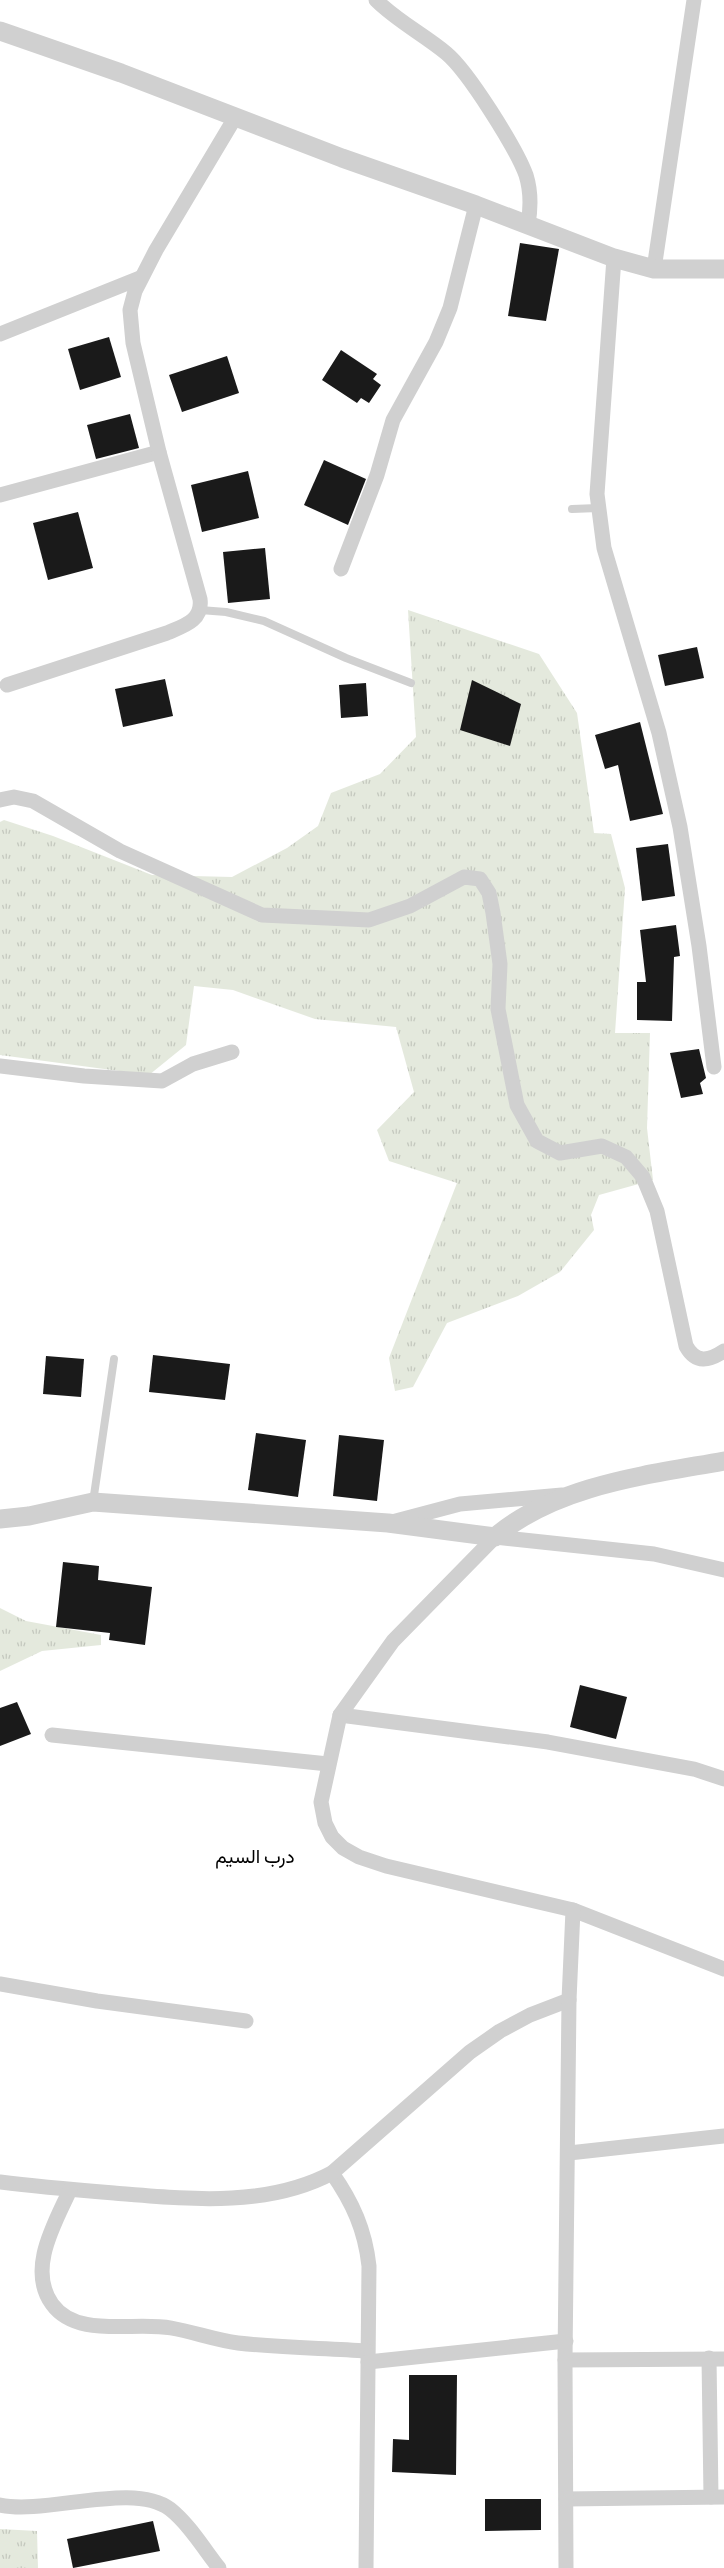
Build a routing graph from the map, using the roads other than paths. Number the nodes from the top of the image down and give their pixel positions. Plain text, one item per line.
1 (376, 0) edge
2 (694, 0) edge
3 (0, 31) edge
4 (236, 116) junction
5 (476, 205) junction
6 (528, 224) junction
7 (614, 258) junction
8 (654, 269) junction
9 (724, 269) edge
10 (140, 278) junction
11 (0, 334) edge
12 (159, 452) junction
13 (0, 495) edge
14 (598, 508) junction
15 (572, 509) dead end
16 (341, 570) dead end
17 (200, 610) junction
18 (411, 683) dead end
19 (6, 685) dead end
20 (7, 798) edge
21 (0, 810) edge
22 (232, 1052) dead end
23 (0, 1066) edge
24 (714, 1067) dead end
25 (724, 1351) edge
26 (114, 1359) dead end
27 (724, 1460) edge
28 (580, 1493) junction
29 (93, 1502) junction
30 (0, 1519) edge
31 (388, 1523) junction
32 (495, 1537) junction
33 (724, 1570) edge
34 (340, 1715) junction
35 (52, 1735) dead end
36 (328, 1764) junction
37 (724, 1779) edge
38 (573, 1910) junction
39 (724, 1969) edge
40 (0, 1984) edge
41 (569, 2000) junction
42 (246, 2021) dead end
43 (724, 2136) edge
44 (569, 2153) junction
45 (332, 2173) junction
46 (0, 2182) edge
47 (70, 2190) junction
48 (566, 2342) junction
49 (368, 2356) junction
50 (717, 2358) edge
51 (565, 2360) junction
52 (717, 2497) edge
53 (566, 2498) junction
54 (0, 2506) edge
55 (219, 2568) edge
56 (366, 2568) edge
57 (566, 2568) edge

1 - 6 street
2 - 8 street
3 - 4 street
4 - 5 street
4 - 10 street
5 - 6 street
5 - 16 street
6 - 7 street
7 - 8 street
7 - 14 street
8 - 9 street
10 - 11 street
10 - 12 street
12 - 13 street
12 - 17 street
14 - 15 lane
14 - 24 street
17 - 18 lane
17 - 19 street
20 - 21 street
20 - 25 street
22 - 23 street
26 - 29 lane
27 - 28 street
28 - 31 street
28 - 32 street
29 - 30 street
29 - 31 street
31 - 32 street
32 - 33 street
32 - 34 street
34 - 36 street
34 - 37 street
35 - 36 street
36 - 38 street
38 - 39 street
38 - 41 street
40 - 42 street
41 - 44 street
41 - 45 street
43 - 44 street
44 - 48 street
45 - 47 street
45 - 49 street
46 - 47 street
47 - 49 street
48 - 49 street
48 - 51 street
49 - 56 street
50 - 51 street
50 - 52 street
51 - 53 street
52 - 53 street
53 - 57 street
54 - 55 street

